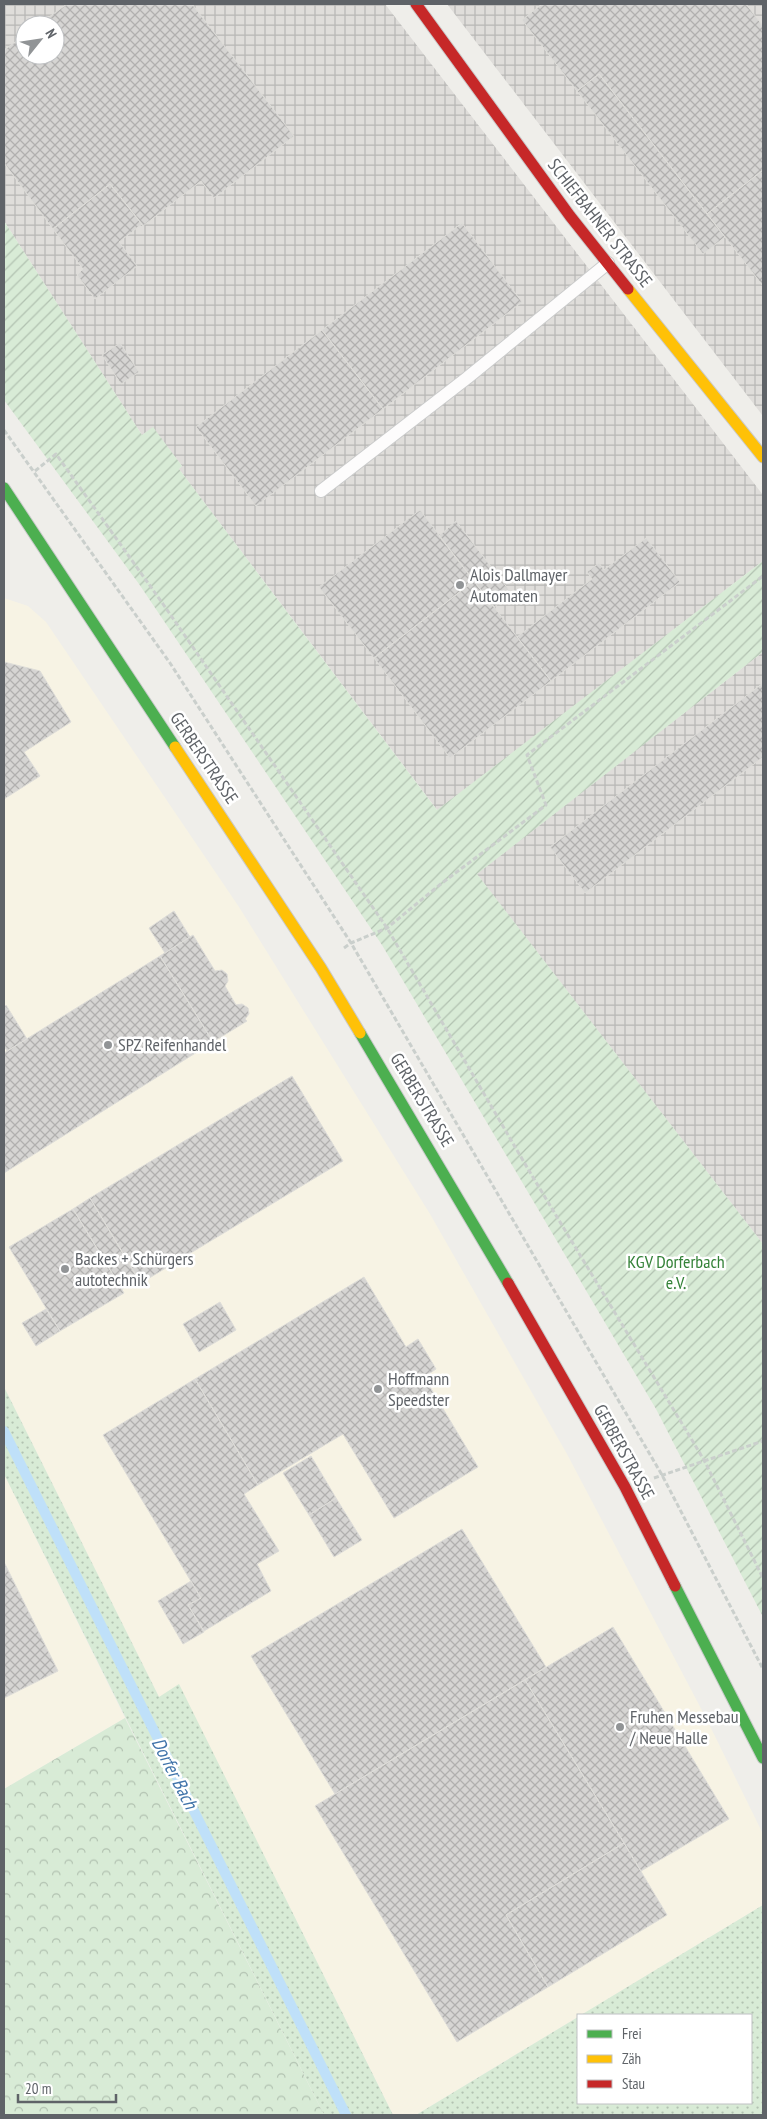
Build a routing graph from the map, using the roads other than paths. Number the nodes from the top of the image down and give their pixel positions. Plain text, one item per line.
1 (416, 4) edge
2 (608, 264) junction
3 (763, 457) edge
4 (6, 491) edge
5 (321, 491) dead end
6 (763, 1758) edge

1 - 2 street, SCHIEFBAHNER STRASSE
2 - 3 street, SCHIEFBAHNER STRASSE
2 - 5 lane
4 - 6 street, GERBERSTRASSE

